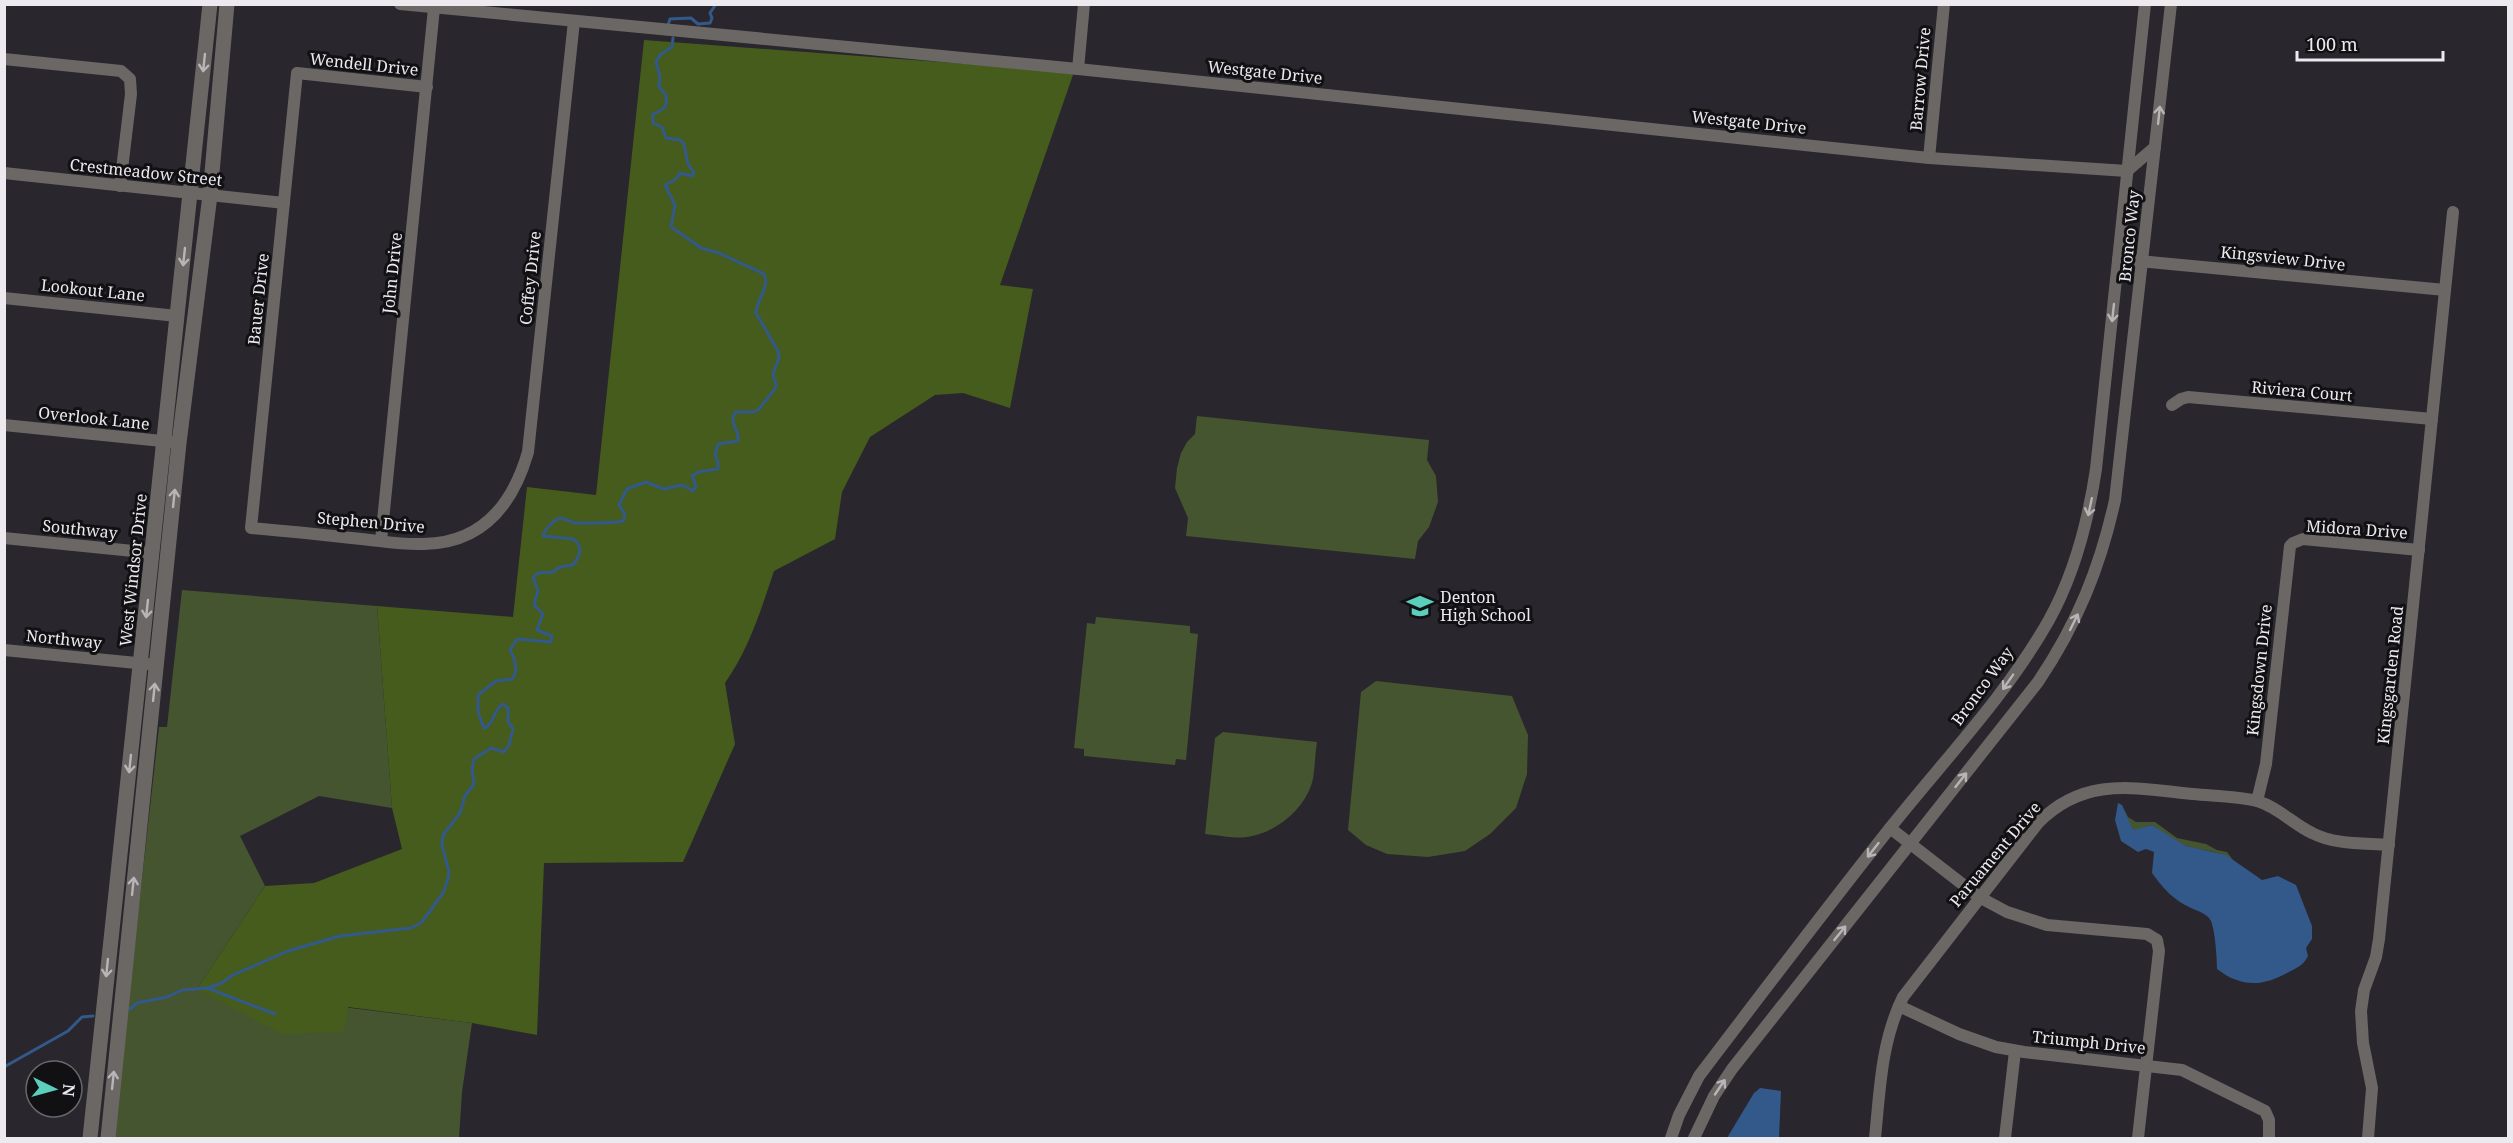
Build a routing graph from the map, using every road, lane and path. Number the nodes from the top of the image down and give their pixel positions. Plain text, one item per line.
1 (210, 4) edge
2 (227, 4) edge
3 (400, 4) edge
4 (1084, 4) edge
5 (1944, 4) edge
6 (2145, 4) edge
7 (2171, 4) edge
8 (434, 8) junction
9 (510, 9) edge
10 (574, 21) junction
11 (4, 60) edge
12 (1078, 69) junction
13 (297, 73) joint
14 (427, 87) junction
15 (2155, 147) junction
16 (1929, 158) junction
17 (2127, 171) junction
18 (4, 173) edge
19 (120, 186) junction
20 (191, 193) junction
21 (210, 195) junction
22 (284, 203) junction
23 (2453, 212) dead end
24 (2118, 259) junction
25 (2143, 261) junction
26 (2445, 290) junction
27 (4, 298) edge
28 (177, 316) junction
29 (2172, 405) dead end
30 (2432, 419) junction
31 (4, 425) edge
32 (172, 442) junction
33 (484, 525) joint
34 (252, 528) joint
35 (4, 538) edge
36 (381, 541) junction
37 (2293, 543) joint
38 (2419, 550) junction
39 (153, 553) junction
40 (4, 650) edge
41 (141, 664) junction
42 (157, 665) junction
43 (2258, 801) junction
44 (1890, 828) junction
45 (1911, 844) junction
46 (2389, 845) junction
47 (1979, 897) junction
48 (1899, 1006) junction
49 (2015, 1051) junction
50 (2147, 1065) junction
51 (90, 1138) edge
52 (108, 1138) edge
53 (1671, 1138) edge
54 (1694, 1138) edge
55 (1875, 1138) edge
56 (2005, 1138) edge
57 (2138, 1138) edge
58 (2269, 1138) edge
59 (2368, 1138) edge

1 -> 20 street, West Windsor Drive
2 - 21 street, West Windsor Drive
3 - 8 street, Westgate Drive
4 - 12 street
5 - 16 street, Barrow Drive
6 - 17 street
15 -> 7 street
8 - 9 street, Westgate Drive
8 - 14 street, John Drive
9 - 10 street, Westgate Drive
10 - 12 street, Westgate Drive
10 - 33 street, Coffey Drive
11 - 19 street
12 - 16 street, Westgate Drive
13 - 14 street, Wendell Drive
13 - 22 street, Bauer Drive
14 - 36 street, John Drive
15 - 17 street
15 - 25 street, Bronco Way
16 - 17 street, Westgate Drive
17 - 24 street, Bronco Way
18 - 19 street, Crestmeadow Street
19 - 20 street, Crestmeadow Street
20 - 21 street, Crestmeadow Street
20 -> 28 street, West Windsor Drive
21 - 22 street, Crestmeadow Street
21 - 32 street, West Windsor Drive
22 - 34 street, Bauer Drive
23 - 26 street, Kingsgarden Road
24 - 25 street, Kingsview Drive
24 -> 44 street, Bronco Way
25 - 26 street, Kingsview Drive
45 -> 25 street, Bronco Way
26 - 30 street, Kingsgarden Road
27 - 28 street, Lookout Lane
28 - 32 street, West Windsor Drive
29 - 30 street, Riviera Court
30 - 38 street, Kingsgarden Road
31 - 32 street, Overlook Lane
32 - 39 street, West Windsor Drive
42 -> 32 street, West Windsor Drive
33 - 36 street, Stephen Drive
34 - 36 street, Stephen Drive
35 - 39 street, Southway
37 - 38 street, Midora Drive
37 - 43 street, Kingsdown Drive
38 - 46 street, Kingsgarden Road
39 -> 41 street, West Windsor Drive
40 - 41 street, Northway
41 - 42 street, Northway
41 -> 51 street, West Windsor Drive
52 -> 42 street, West Windsor Drive
43 - 46 street, Paruament Drive
43 - 47 street, Paruament Drive
44 - 45 street
44 -> 53 street, Bronco Way
45 - 47 street
54 -> 45 street, Bronco Way
46 - 59 street, Kingsgarden Road
47 - 48 street, Paruament Drive
47 - 50 street
48 - 49 street, Triumph Drive
48 - 55 street, Paruament Drive
49 - 50 street, Triumph Drive
49 - 56 street
50 - 57 street
50 - 58 street, Triumph Drive

